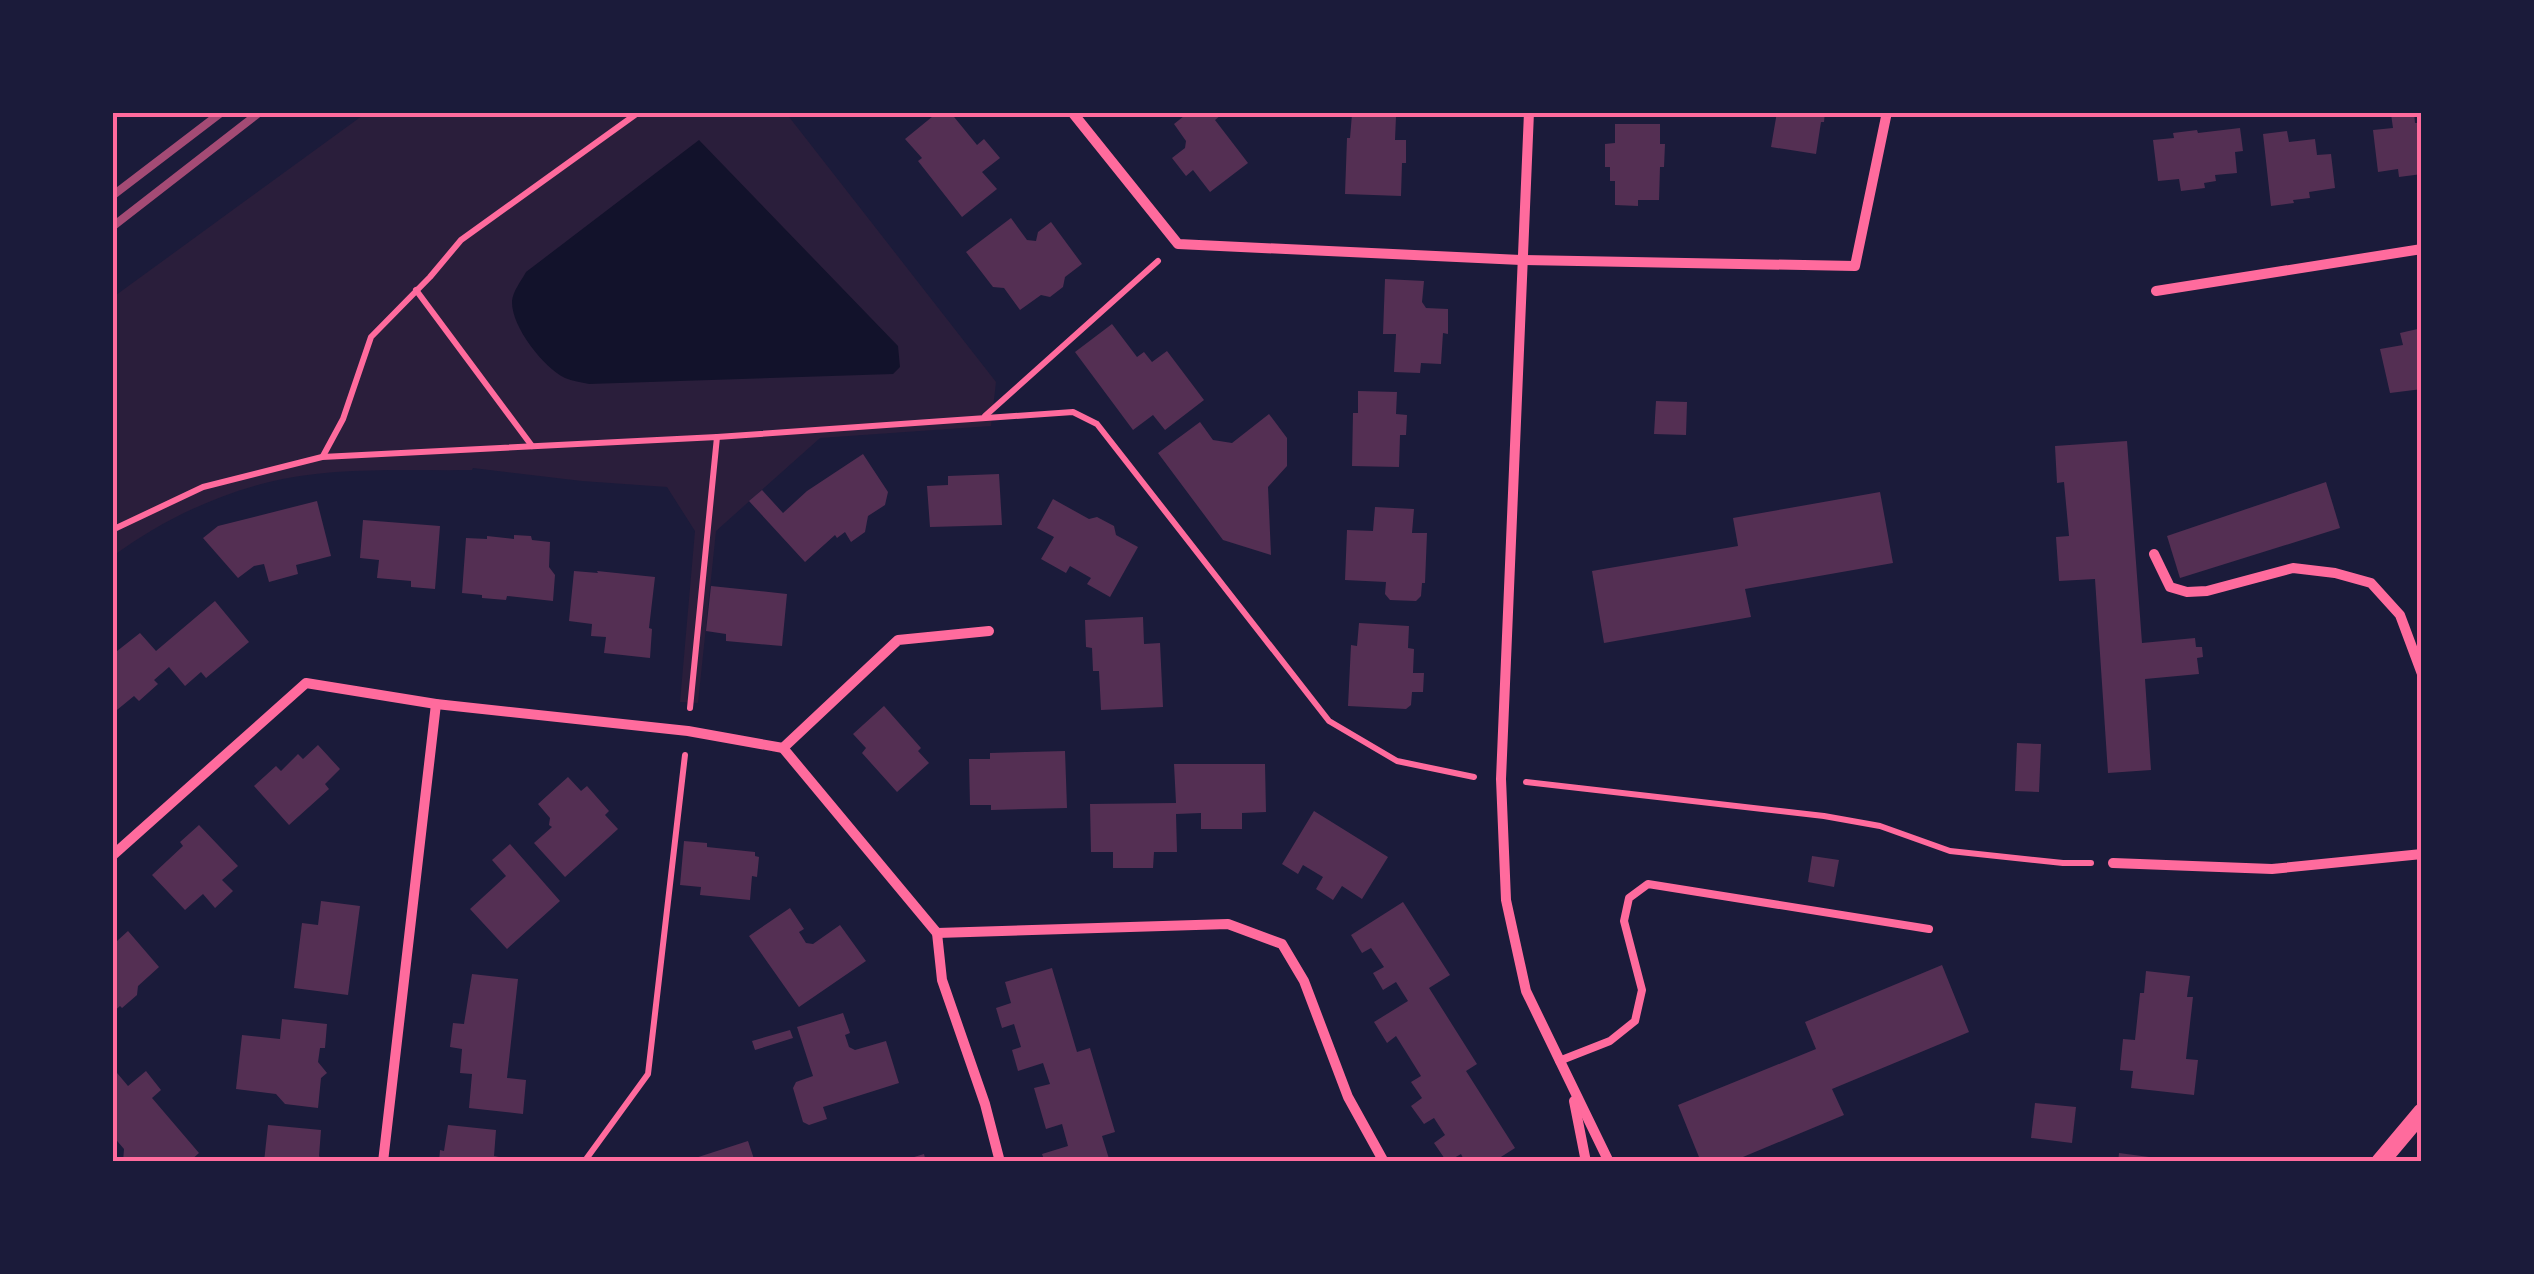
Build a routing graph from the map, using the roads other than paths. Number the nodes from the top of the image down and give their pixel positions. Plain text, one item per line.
1 (1072, 112) edge
2 (1529, 112) edge
3 (1887, 112) edge
4 (2422, 249) edge
5 (1521, 260) junction
6 (2156, 291) dead end
7 (2154, 554) dead end
8 (989, 631) dead end
9 (2422, 674) edge
10 (436, 704) junction
11 (782, 748) junction
12 (2422, 854) edge
13 (112, 856) edge
14 (2112, 863) road end
15 (1929, 929) dead end
16 (937, 934) junction
17 (1560, 1061) junction
18 (1571, 1085) junction
19 (2422, 1112) edge
20 (384, 1162) edge
21 (1000, 1162) edge
22 (1384, 1162) edge
23 (1586, 1162) edge
24 (1609, 1162) edge
25 (2380, 1162) edge

1 - 5 street
2 - 5 street
3 - 5 street
4 - 6 street
5 - 17 street
7 - 9 street
8 - 11 street
10 - 11 street
10 - 13 street
10 - 20 street
11 - 16 street
12 - 14 street
15 - 17 lane
16 - 21 street
16 - 22 street
17 - 18 street
18 - 23 street
18 - 24 street
19 - 25 street

